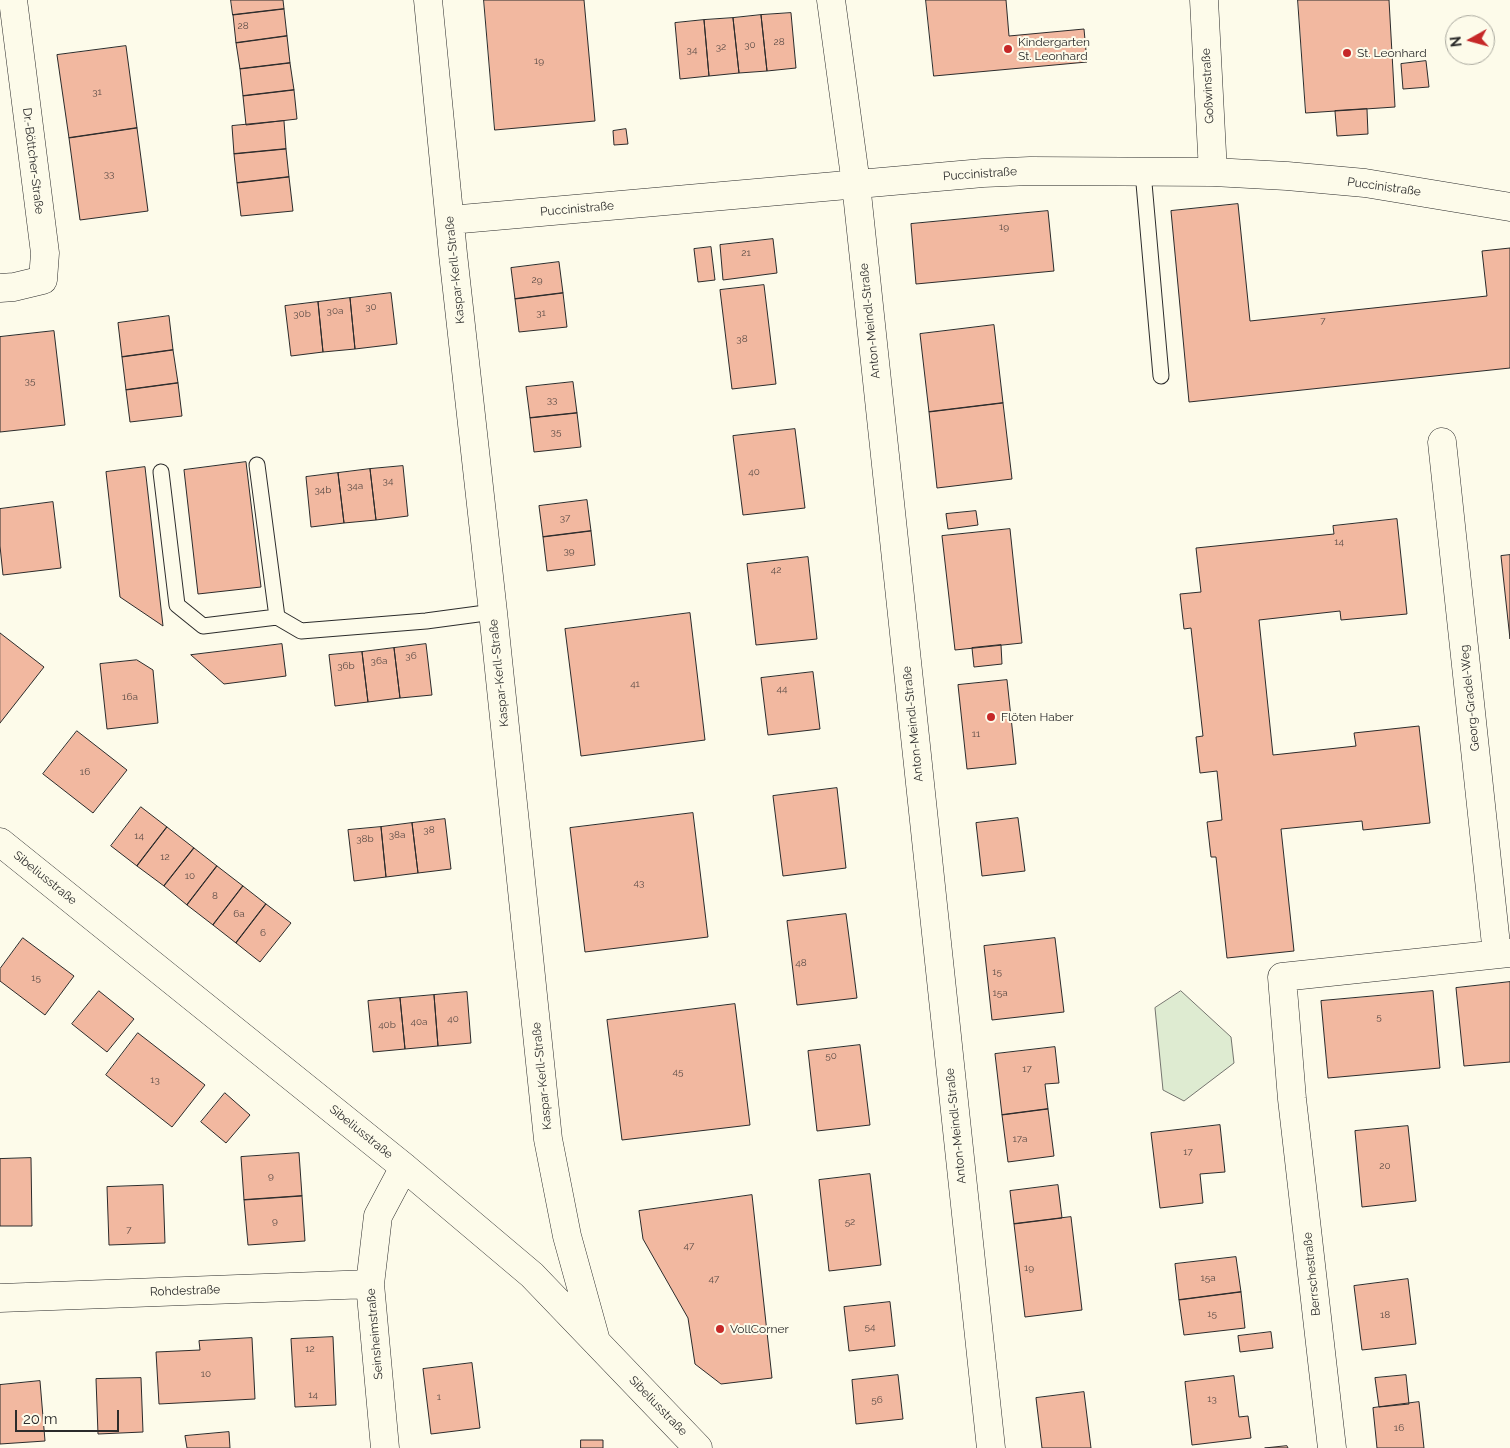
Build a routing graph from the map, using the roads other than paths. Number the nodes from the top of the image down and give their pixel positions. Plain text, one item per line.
1 (13, 0) edge
2 (428, 0) edge
3 (831, 0) edge
4 (1204, 0) edge
5 (1143, 172) junction
6 (1213, 172) junction
7 (856, 184) junction
8 (1510, 207) edge
9 (450, 220) junction
10 (0, 288) edge
11 (1161, 376) dead end
12 (1442, 442) dead end
13 (257, 465) dead end
14 (161, 472) dead end
15 (493, 612) junction
16 (277, 617) junction
17 (0, 842) edge
18 (1504, 953) edge
19 (1292, 1099) joint
20 (404, 1167) junction
21 (370, 1284) junction
22 (0, 1298) edge
23 (596, 1341) junction
24 (385, 1448) edge
25 (698, 1448) edge
26 (990, 1448) edge
27 (1332, 1448) edge

1 - 10 street, Dr.-Böttcher-Straße
2 - 9 street, Kaspar-Kerll-Straße
3 - 7 street, Anton-Meindl-Straße
4 - 6 street, Goßwinstraße
5 - 6 street, Puccinistraße
5 - 7 street, Puccinistraße
5 - 11 lane
6 - 8 street, Puccinistraße
7 - 9 street, Puccinistraße
7 - 26 street, Anton-Meindl-Straße
9 - 15 street, Kaspar-Kerll-Straße
12 - 18 street, Georg-Gradel-Weg
13 - 16 lane
14 - 16 lane
15 - 16 lane
15 - 23 street, Kaspar-Kerll-Straße
17 - 20 street, Sibeliusstraße
18 - 19 street, Georg-Gradel-Weg
19 - 27 street, Berrschestraße
20 - 21 street, Seinsheimstraße
20 - 23 street, Sibeliusstraße
21 - 22 street, Rohdestraße
21 - 24 street, Seinsheimstraße
23 - 25 street, Sibeliusstraße

